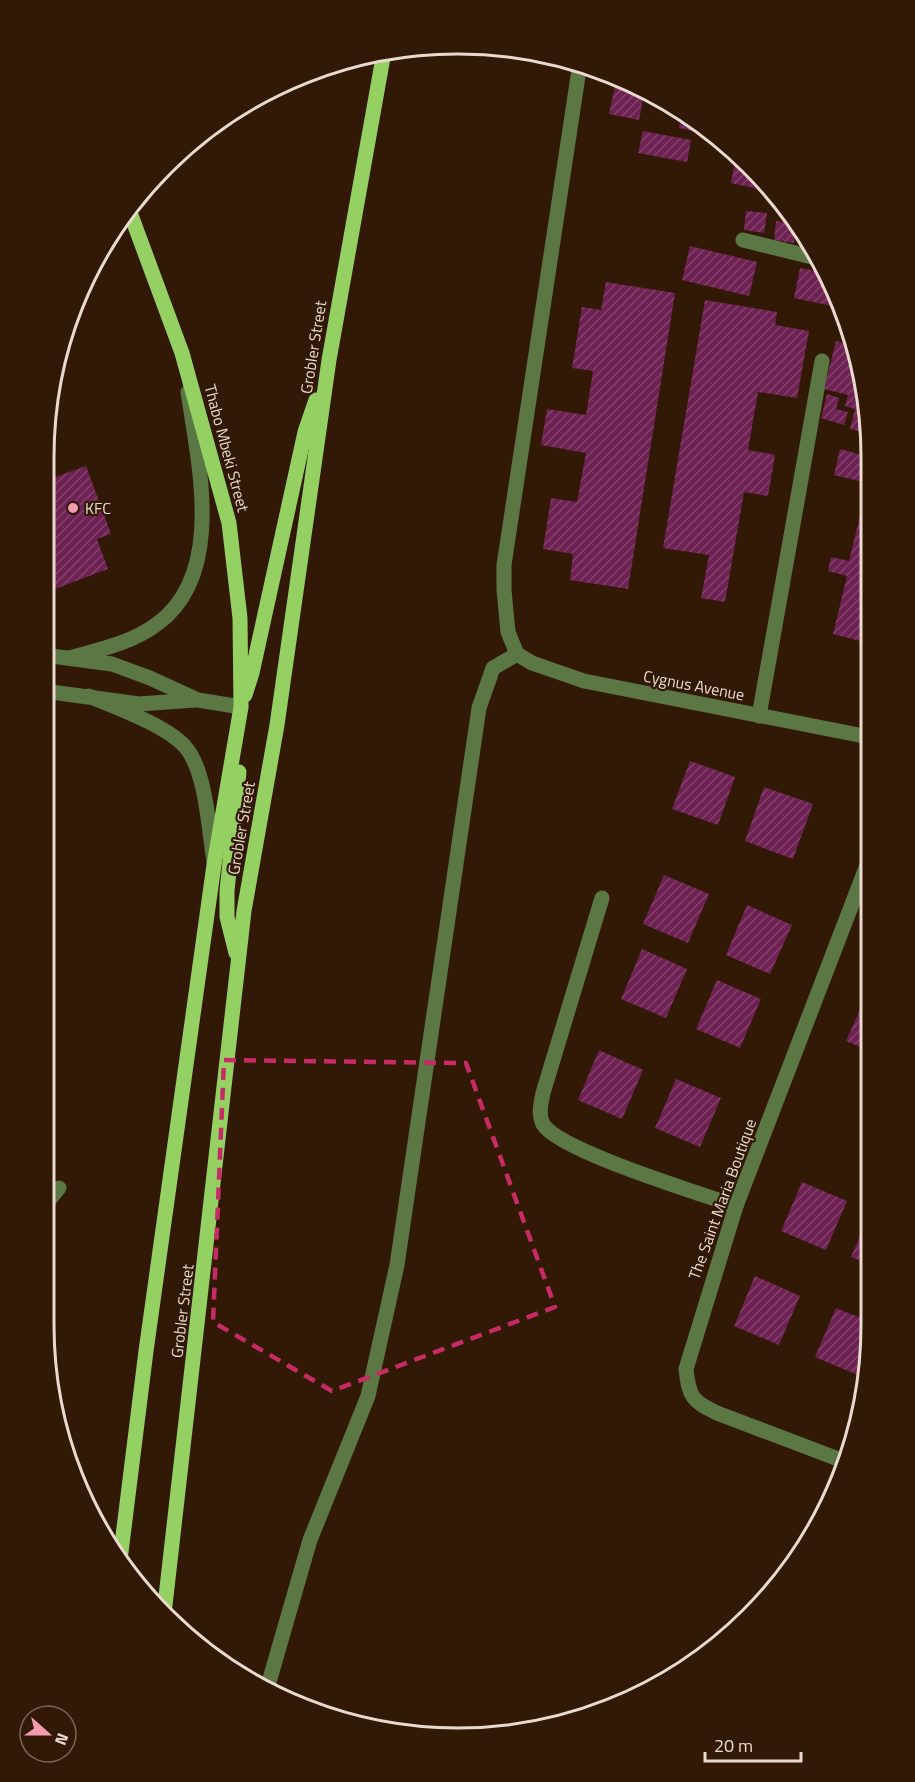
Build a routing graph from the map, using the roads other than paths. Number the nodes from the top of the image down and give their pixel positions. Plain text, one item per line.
1 (382, 61) edge
2 (579, 73) edge
3 (132, 219) edge
4 (744, 240) dead end
5 (807, 256) edge
6 (182, 353) junction
7 (329, 360) junction
8 (822, 361) dead end
9 (518, 654) junction
10 (54, 655) edge
11 (69, 658) junction
12 (54, 692) edge
13 (88, 696) junction
14 (198, 700) junction
15 (241, 707) junction
16 (759, 716) junction
17 (861, 735) edge
18 (214, 865) junction
19 (861, 881) edge
20 (602, 898) dead end
21 (238, 962) junction
22 (59, 1188) dead end
23 (54, 1194) edge
24 (736, 1206) junction
25 (838, 1459) edge
26 (121, 1548) edge
27 (165, 1603) edge
28 (269, 1681) edge

1 - 7 main road, Grobler Street
2 - 9 street
3 - 6 main road, Thabo Mbeki Street
4 - 5 street
6 - 11 street
6 - 15 main road, Thabo Mbeki Street
7 - 15 main road
7 - 21 main road, Grobler Street
8 - 16 street
9 - 16 street, Cygnus Avenue
9 - 28 street
10 - 11 street
11 - 14 street
12 - 13 street
13 - 14 street
13 - 18 street
14 - 15 street
15 - 18 main road, Grobler Street
15 - 21 main road
16 - 17 street, Cygnus Avenue
18 - 26 main road, Grobler Street
19 - 24 street, The Saint Maria Boutique
20 - 24 street
21 - 27 main road, Grobler Street
22 - 23 street
24 - 25 street, The Saint Maria Boutique

